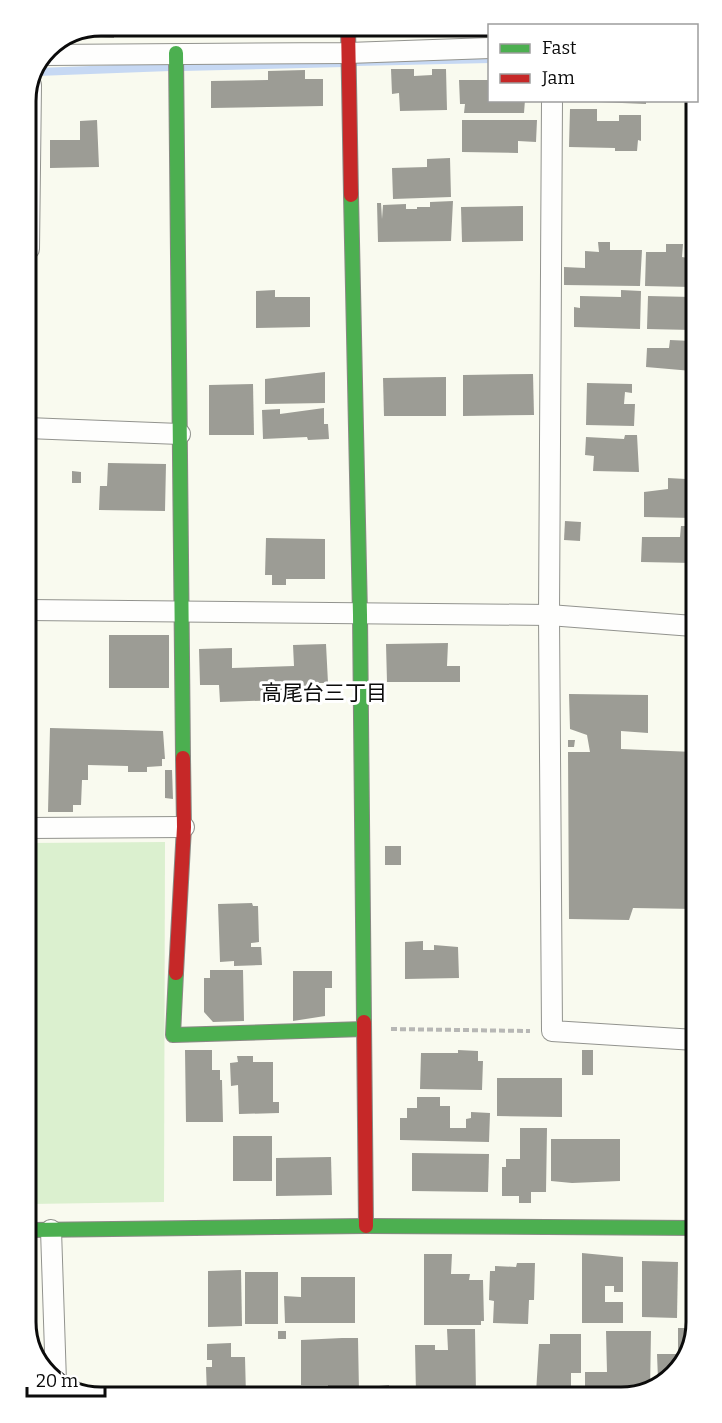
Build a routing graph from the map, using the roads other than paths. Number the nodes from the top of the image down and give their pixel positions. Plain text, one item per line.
1 (348, 36) edge
2 (488, 48) edge
3 (176, 53) junction
4 (348, 53) junction
5 (56, 54) edge
6 (552, 102) edge
7 (36, 428) edge
8 (180, 434) junction
9 (36, 610) edge
10 (180, 612) junction
11 (360, 615) junction
12 (549, 615) junction
13 (686, 625) edge
14 (184, 827) junction
15 (36, 828) edge
16 (364, 1029) junction
17 (686, 1039) edge
18 (366, 1226) junction
19 (686, 1228) edge
20 (36, 1230) edge
21 (51, 1230) junction
22 (56, 1369) edge

1 - 4 street
2 - 4 street
3 - 4 street
3 - 5 street
3 - 8 street
4 - 11 street
6 - 12 street
7 - 8 street
8 - 10 street
9 - 10 street
10 - 11 street
10 - 14 street
11 - 12 street
11 - 16 street
12 - 13 street
12 - 17 street
14 - 15 street
14 - 16 street
16 - 18 street
18 - 19 street
18 - 21 street
20 - 21 street
21 - 22 street

